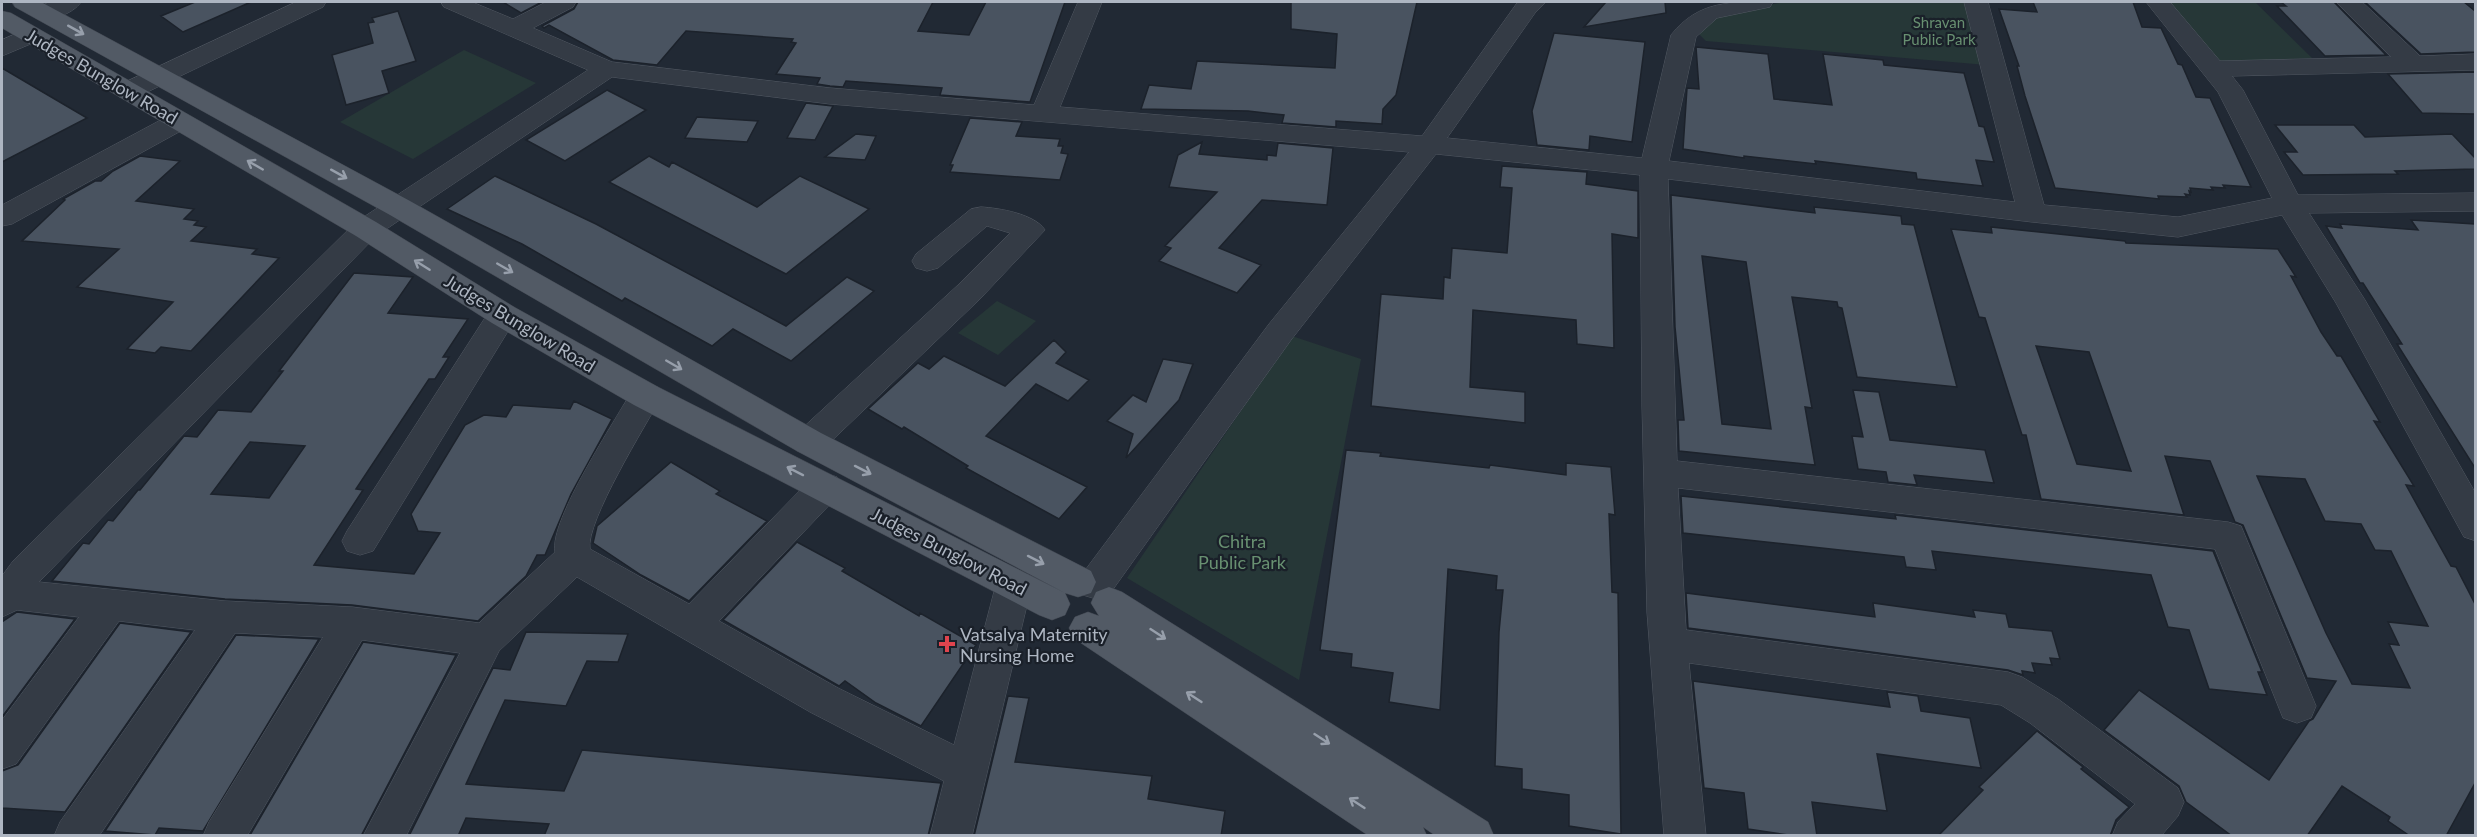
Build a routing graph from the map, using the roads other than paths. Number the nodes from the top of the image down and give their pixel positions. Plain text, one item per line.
1 (69, 2) edge
2 (315, 2) edge
3 (453, 2) edge
4 (564, 2) edge
5 (1090, 2) edge
6 (1534, 2) edge
7 (1761, 2) edge
8 (1976, 2) edge
9 (2158, 2) edge
10 (2348, 2) edge
11 (34, 17) edge
12 (2, 18) edge
13 (514, 28) junction
14 (2, 49) edge
15 (2475, 62) edge
16 (2414, 64) junction
17 (608, 69) junction
18 (2214, 69) junction
19 (157, 76) junction
20 (128, 91) junction
21 (1043, 115) junction
22 (179, 121) junction
23 (1429, 145) junction
24 (1654, 168) junction
25 (2475, 202) edge
26 (2289, 204) junction
27 (400, 208) junction
28 (2032, 213) junction
29 (2, 217) edge
30 (366, 229) junction
31 (927, 261) dead end
32 (502, 315) junction
33 (646, 396) junction
34 (809, 442) junction
35 (1661, 473) junction
36 (2460, 474) edge
37 (825, 487) junction
38 (2475, 527) edge
39 (360, 541) dead end
40 (574, 556) junction
41 (1014, 584) junction
42 (9, 585) edge
43 (1084, 600) junction
44 (109, 606) junction
45 (225, 616) junction
46 (352, 624) junction
47 (692, 625) junction
48 (486, 640) junction
49 (1669, 644) junction
50 (2297, 706) dead end
51 (2, 750) edge
52 (965, 771) junction
53 (75, 836) edge
54 (224, 836) edge
55 (384, 836) edge
56 (951, 836) edge
57 (1406, 836) edge
58 (1473, 836) edge
59 (1685, 836) edge
60 (2133, 836) edge

1 - 11 street
2 - 19 street
3 - 13 street
4 - 13 street
5 - 21 street
6 - 23 street
7 - 24 street
8 - 28 street
9 - 18 street
10 - 16 street
11 - 12 main road, Judges Bunglow Road
11 - 14 street
11 -> 19 main road, Judges Bunglow Road
11 - 20 main road, Judges Bunglow Road
13 - 17 street
15 - 16 street
16 - 18 street
17 - 21 street
17 - 27 street
18 - 26 street
19 - 20 street
19 -> 27 main road, Judges Bunglow Road
20 - 22 main road, Judges Bunglow Road
21 - 23 street
22 - 29 street
30 -> 22 main road, Judges Bunglow Road
23 - 24 street
23 - 43 street
24 - 28 street
24 - 35 street
25 - 26 street
26 - 28 street
26 - 36 street
27 - 30 street
27 -> 34 main road, Judges Bunglow Road
32 -> 30 main road, Judges Bunglow Road
30 - 42 street
31 - 34 street
32 - 33 main road, Judges Bunglow Road
32 - 39 street
37 -> 33 main road, Judges Bunglow Road
33 - 40 street
34 -> 43 main road, Judges Bunglow Road
35 - 49 street
35 - 50 street
36 - 38 street
37 - 41 main road, Judges Bunglow Road
37 - 47 street
40 - 47 street
40 - 48 street
41 - 43 main road, Judges Bunglow Road
41 - 52 street
42 - 44 street
57 -> 43 main road, Judges Bunglow Road
43 -> 58 main road, Judges Bunglow Road
44 - 45 street
44 - 51 street
45 - 46 street
45 - 53 street
46 - 48 street
46 - 54 street
47 - 52 street
48 - 55 street
49 - 59 street
49 - 60 street
52 - 56 street

